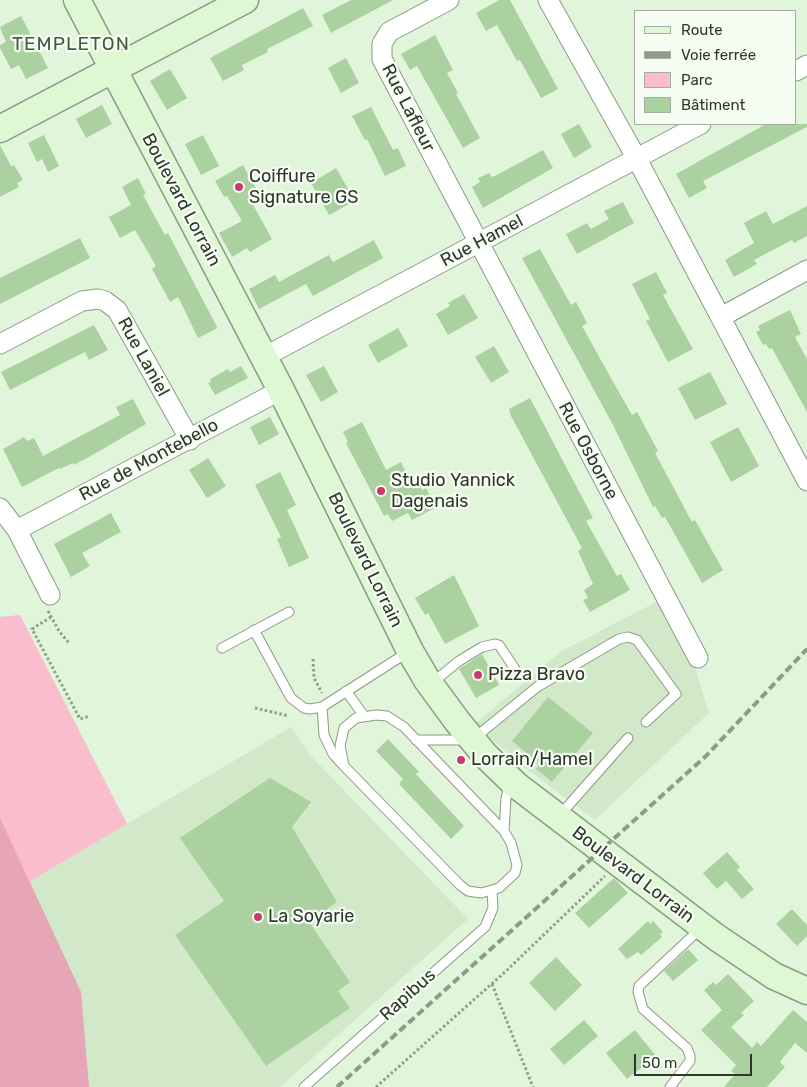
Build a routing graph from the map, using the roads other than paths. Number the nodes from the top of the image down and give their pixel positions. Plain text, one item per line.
1 (77, 0) edge
2 (245, 0) edge
3 (449, 0) edge
4 (548, 0) edge
5 (112, 69) junction
6 (699, 125) edge
7 (0, 129) edge
8 (637, 159) junction
9 (478, 243) junction
10 (807, 270) edge
11 (721, 317) junction
12 (0, 344) edge
13 (264, 357) junction
14 (281, 390) junction
15 (190, 440) junction
16 (807, 481) edge
17 (0, 508) edge
18 (17, 530) junction
19 (50, 595) dead end
20 (289, 612) dead end
21 (254, 630) junction
22 (222, 648) dead end
23 (410, 651) junction
24 (698, 658) dead end
25 (516, 669) dead end
26 (430, 684) junction
27 (346, 691) junction
28 (322, 707) junction
29 (364, 716) junction
30 (646, 722) dead end
31 (628, 738) dead end
32 (416, 740) junction
33 (472, 740) junction
34 (344, 766) junction
35 (511, 780) junction
36 (558, 818) junction
37 (504, 830) junction
38 (492, 891) junction
39 (702, 927) junction
40 (807, 992) edge
41 (304, 1087) edge
42 (670, 1087) edge

1 - 5 main road, Boulevard Lorrain
2 - 5 main road
3 - 9 street, Rue Lafleur
4 - 8 street
5 - 7 main road
5 - 13 main road, Boulevard Lorrain
6 - 8 street, Rue Hamel
8 - 9 street, Rue Hamel
8 - 11 street
9 - 13 street, Rue Hamel
9 - 24 street, Rue Osborne
10 - 11 street
11 - 16 street
12 - 15 street, Rue Laniel
13 - 14 main road, Boulevard Lorrain
14 - 15 street, Rue de Montebello
14 - 23 main road, Boulevard Lorrain
15 - 18 street, Rue de Montebello
17 - 18 street
18 - 19 street
20 - 21 lane
21 - 22 lane
21 - 28 lane
23 - 26 main road, Boulevard Lorrain
23 - 27 lane
25 - 26 lane
26 - 33 main road, Boulevard Lorrain
27 - 28 lane
27 - 29 lane
28 - 34 lane
29 - 32 lane
29 - 34 lane
30 - 33 lane
31 - 36 lane
32 - 33 lane
32 - 37 lane
33 - 35 main road, Boulevard Lorrain
34 - 38 lane
35 - 36 main road, Boulevard Lorrain
35 - 37 lane
36 - 39 main road, Boulevard Lorrain
37 - 38 lane
38 - 41 lane, Rapibus
39 - 40 main road, Boulevard Lorrain
39 - 42 lane

